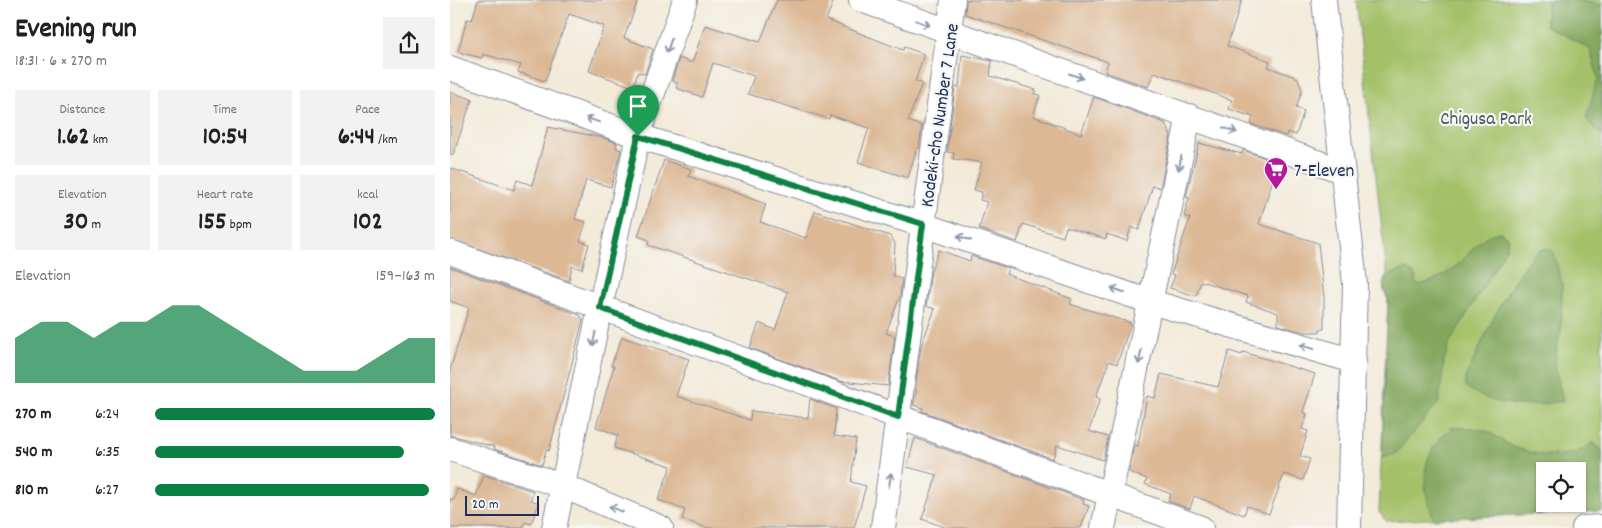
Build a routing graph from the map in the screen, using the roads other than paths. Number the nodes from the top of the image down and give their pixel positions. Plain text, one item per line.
1 (685, 0) edge
2 (861, 0) edge
3 (953, 0) edge
4 (1324, 0) edge
5 (949, 32) junction
6 (450, 68) edge
7 (1189, 116) junction
8 (638, 136) junction
9 (1342, 171) junction
10 (923, 224) junction
11 (450, 252) edge
12 (1151, 302) junction
13 (600, 308) junction
14 (1354, 361) junction
15 (898, 417) junction
16 (450, 449) edge
17 (563, 486) junction
18 (1111, 494) junction
19 (1602, 527) edge
20 (554, 528) edge
21 (661, 528) edge
22 (883, 528) edge
23 (1103, 528) edge
24 (1201, 528) edge
25 (1349, 528) edge
26 (1584, 528) edge

1 -> 8 street
2 -> 5 street
3 - 5 street, Kodeki-cho Number 7 Lane
4 - 9 street
5 -> 7 street
5 - 10 street, Kodeki-cho Number 7 Lane
8 -> 6 street
7 -> 9 street
7 -> 12 street
8 - 10 street
8 - 13 street
9 - 14 street
12 -> 10 street
10 - 15 street, Kodeki-cho Number 7 Lane
11 - 13 street
14 -> 12 street
12 -> 18 street
13 - 15 street
13 -> 17 street
14 - 25 street
15 - 18 street
22 -> 15 street, Kodeki-cho Number 7 Lane
16 - 17 street
17 - 20 street
21 -> 17 street
18 - 23 street
18 - 24 street
19 - 26 street

